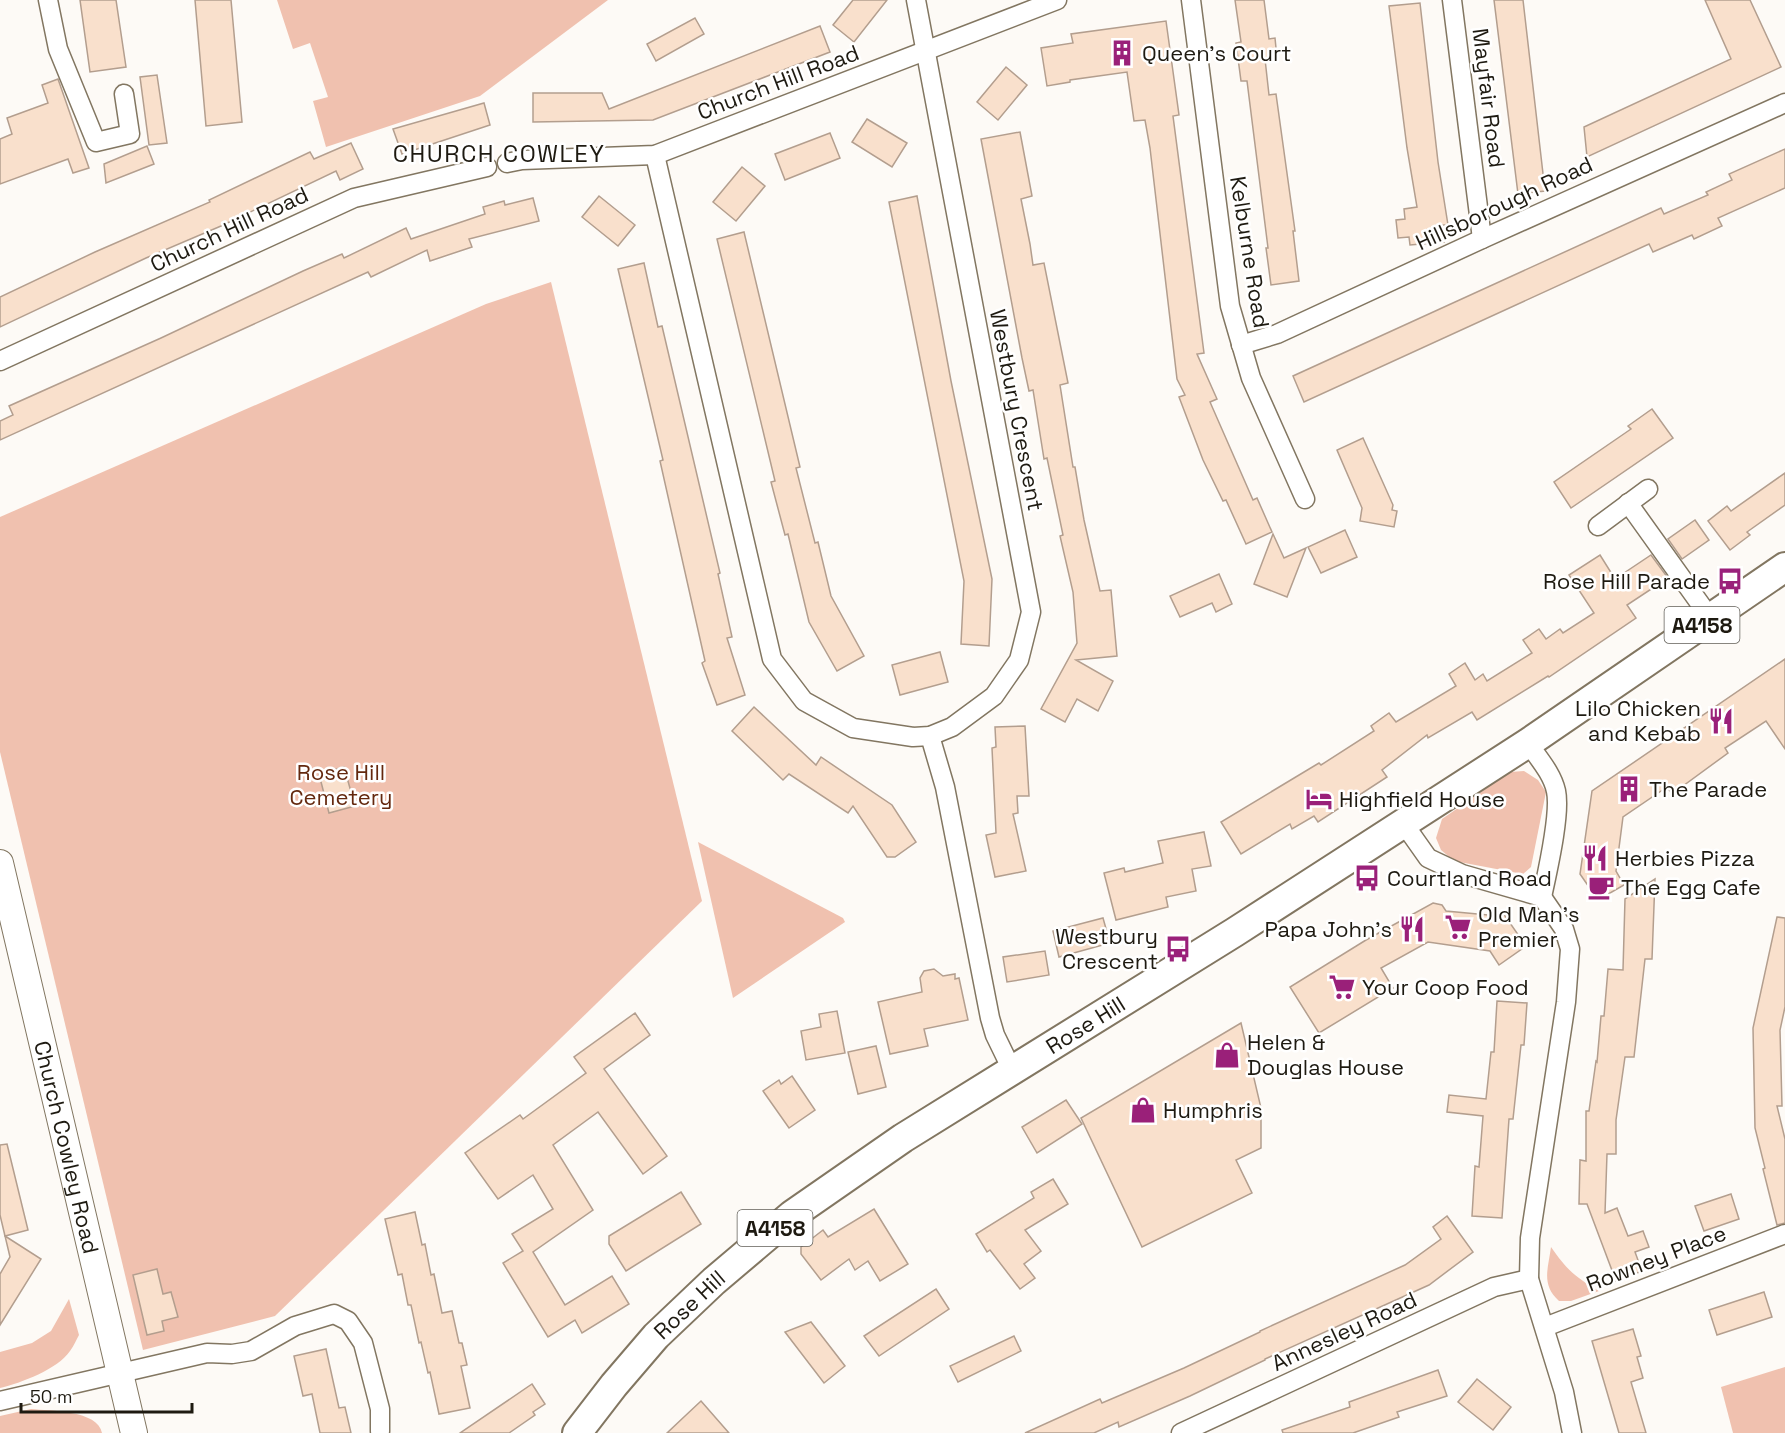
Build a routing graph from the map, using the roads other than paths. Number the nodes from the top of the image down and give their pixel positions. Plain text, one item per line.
1 (48, 0) edge
2 (916, 0) edge
3 (1057, 0) edge
4 (1191, 0) edge
5 (1452, 0) edge
6 (925, 52) junction
7 (124, 94) dead end
8 (1785, 103) edge
9 (655, 155) junction
10 (507, 163) dead end
11 (487, 166) dead end
12 (1482, 239) junction
13 (1241, 345) junction
14 (0, 362) edge
15 (1648, 489) dead end
16 (1305, 499) dead end
17 (1628, 503) junction
18 (1598, 526) dead end
19 (1785, 567) edge
20 (1711, 619) junction
21 (930, 735) junction
22 (1528, 743) junction
23 (1404, 824) junction
24 (0, 863) edge
25 (1542, 897) junction
26 (1012, 1071) junction
27 (1785, 1234) edge
28 (1529, 1279) junction
29 (1545, 1327) junction
30 (119, 1374) junction
31 (0, 1401) edge
32 (380, 1431) dead end
33 (134, 1433) edge
34 (577, 1433) edge
35 (1181, 1433) edge
36 (1572, 1433) edge

1 - 7 street
2 - 6 street, Westbury Crescent
3 - 6 street, Church Hill Road
4 - 13 street, Kelburne Road
5 - 12 street, Mayfair Road
6 - 9 street, Church Hill Road
6 - 21 street, Westbury Crescent
8 - 12 street, Hillsborough Road
9 - 10 street, Church Hill Road
9 - 21 street, Westbury Crescent
11 - 14 street, Church Hill Road
12 - 13 street, Hillsborough Road
13 - 16 street, Kelburne Road
15 - 17 street
17 - 18 street
17 - 20 street
19 - 20 main road, Rose Hill / A4158
20 - 22 main road, Rose Hill / A4158
21 - 26 street
22 - 23 main road, Rose Hill / A4158
22 - 25 street
23 - 25 street
23 - 26 main road, Rose Hill / A4158
24 - 30 main road, Church Cowley Road
25 - 28 street
26 - 34 main road, Rose Hill / A4158
27 - 29 street, Rowney Place
28 - 29 street
28 - 35 street, Annesley Road
29 - 36 street
30 - 31 street
30 - 32 street
30 - 33 main road, Church Cowley Road

